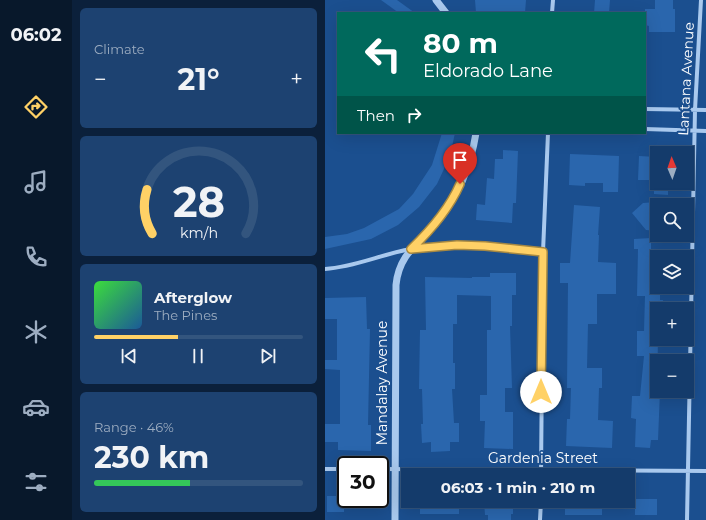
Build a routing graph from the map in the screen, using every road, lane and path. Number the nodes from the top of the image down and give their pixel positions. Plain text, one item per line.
1 (436, 0) edge
2 (553, 0) edge
3 (701, 0) edge
4 (445, 12) edge
5 (552, 12) edge
6 (646, 109) edge
7 (695, 110) junction
8 (706, 110) edge
9 (646, 129) edge
10 (694, 131) junction
11 (706, 131) edge
12 (476, 134) edge
13 (548, 134) edge
14 (411, 249) junction
15 (543, 252) junction
16 (325, 269) edge
17 (541, 468) edge
18 (325, 469) edge
19 (337, 469) edge
20 (389, 470) edge
21 (395, 470) junction
22 (401, 470) edge
23 (635, 470) edge
24 (687, 471) junction
25 (706, 471) edge
26 (541, 508) edge
27 (395, 520) edge
28 (541, 520) edge
29 (687, 520) edge

1 - 4 street
2 - 5 street
3 - 7 street, Lantana Avenue
6 - 7 street
7 - 8 street
7 - 10 street, Lantana Avenue
9 - 10 street
10 - 11 street
10 - 24 street, Lantana Avenue
12 - 14 street, Mandalay Avenue
13 - 15 street
14 - 15 street
14 - 16 street
14 - 21 street, Mandalay Avenue
15 - 17 street
18 - 19 street
20 - 21 street, Gardenia Street
21 - 22 street, Gardenia Street
21 - 27 street, Mandalay Avenue
23 - 24 street, Gardenia Street
24 - 25 street, Gardenia Street
24 - 29 street, Lantana Avenue
26 - 28 street

